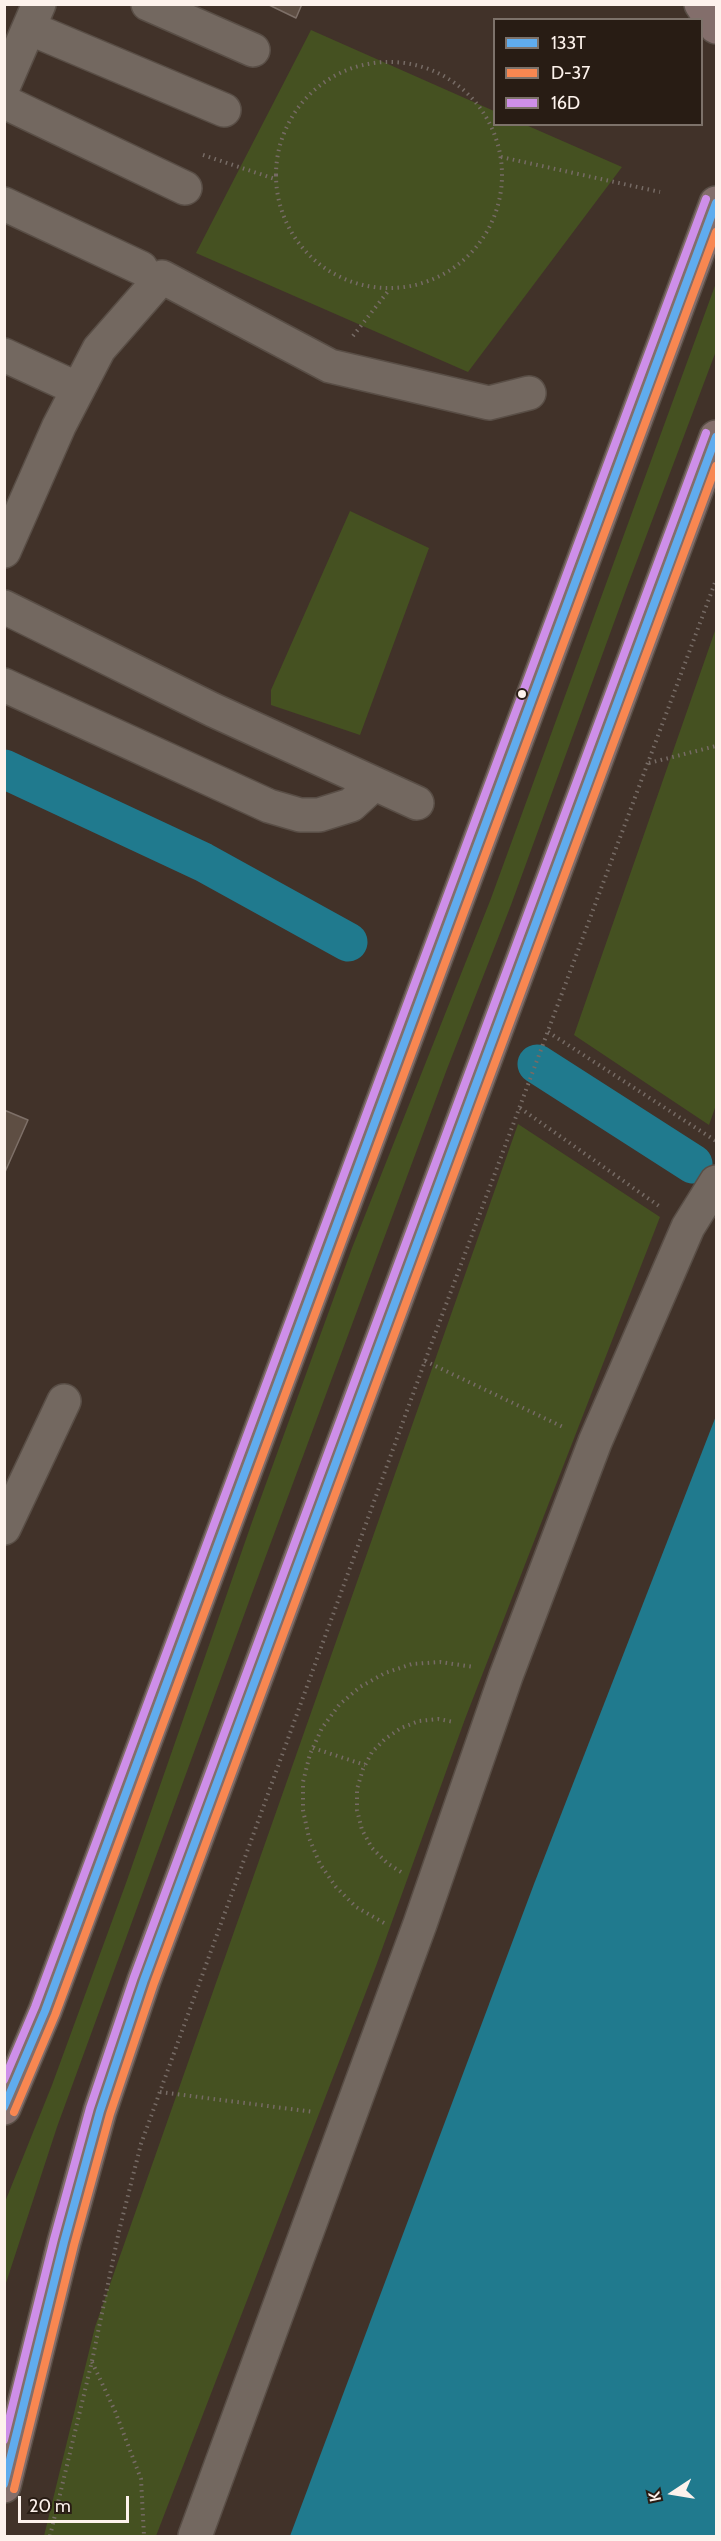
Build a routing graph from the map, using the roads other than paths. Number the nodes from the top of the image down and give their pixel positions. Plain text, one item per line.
1 (148, 4) edge
2 (701, 4) edge
3 (34, 16) edge
4 (717, 27) edge
5 (254, 50) dead end
6 (4, 85) edge
7 (4, 102) edge
8 (224, 110) dead end
9 (185, 188) dead end
10 (717, 203) edge
11 (4, 204) edge
12 (141, 268) dead end
13 (8, 365) edge
14 (78, 388) junction
15 (529, 393) dead end
16 (717, 437) edge
17 (4, 551) edge
18 (4, 607) edge
19 (4, 685) edge
20 (374, 784) junction
21 (417, 803) dead end
22 (717, 1182) edge
23 (64, 1401) dead end
24 (4, 1528) edge
25 (4, 2108) edge
26 (4, 2486) edge
27 (195, 2536) edge

1 - 5 street
2 - 4 highway
3 - 6 street
3 - 8 street
7 - 9 street
10 - 25 highway
11 - 12 street
13 - 14 street
14 - 15 street
14 - 17 street
16 - 26 highway
18 - 20 street
19 - 20 street
20 - 21 street
22 - 27 street
23 - 24 street

